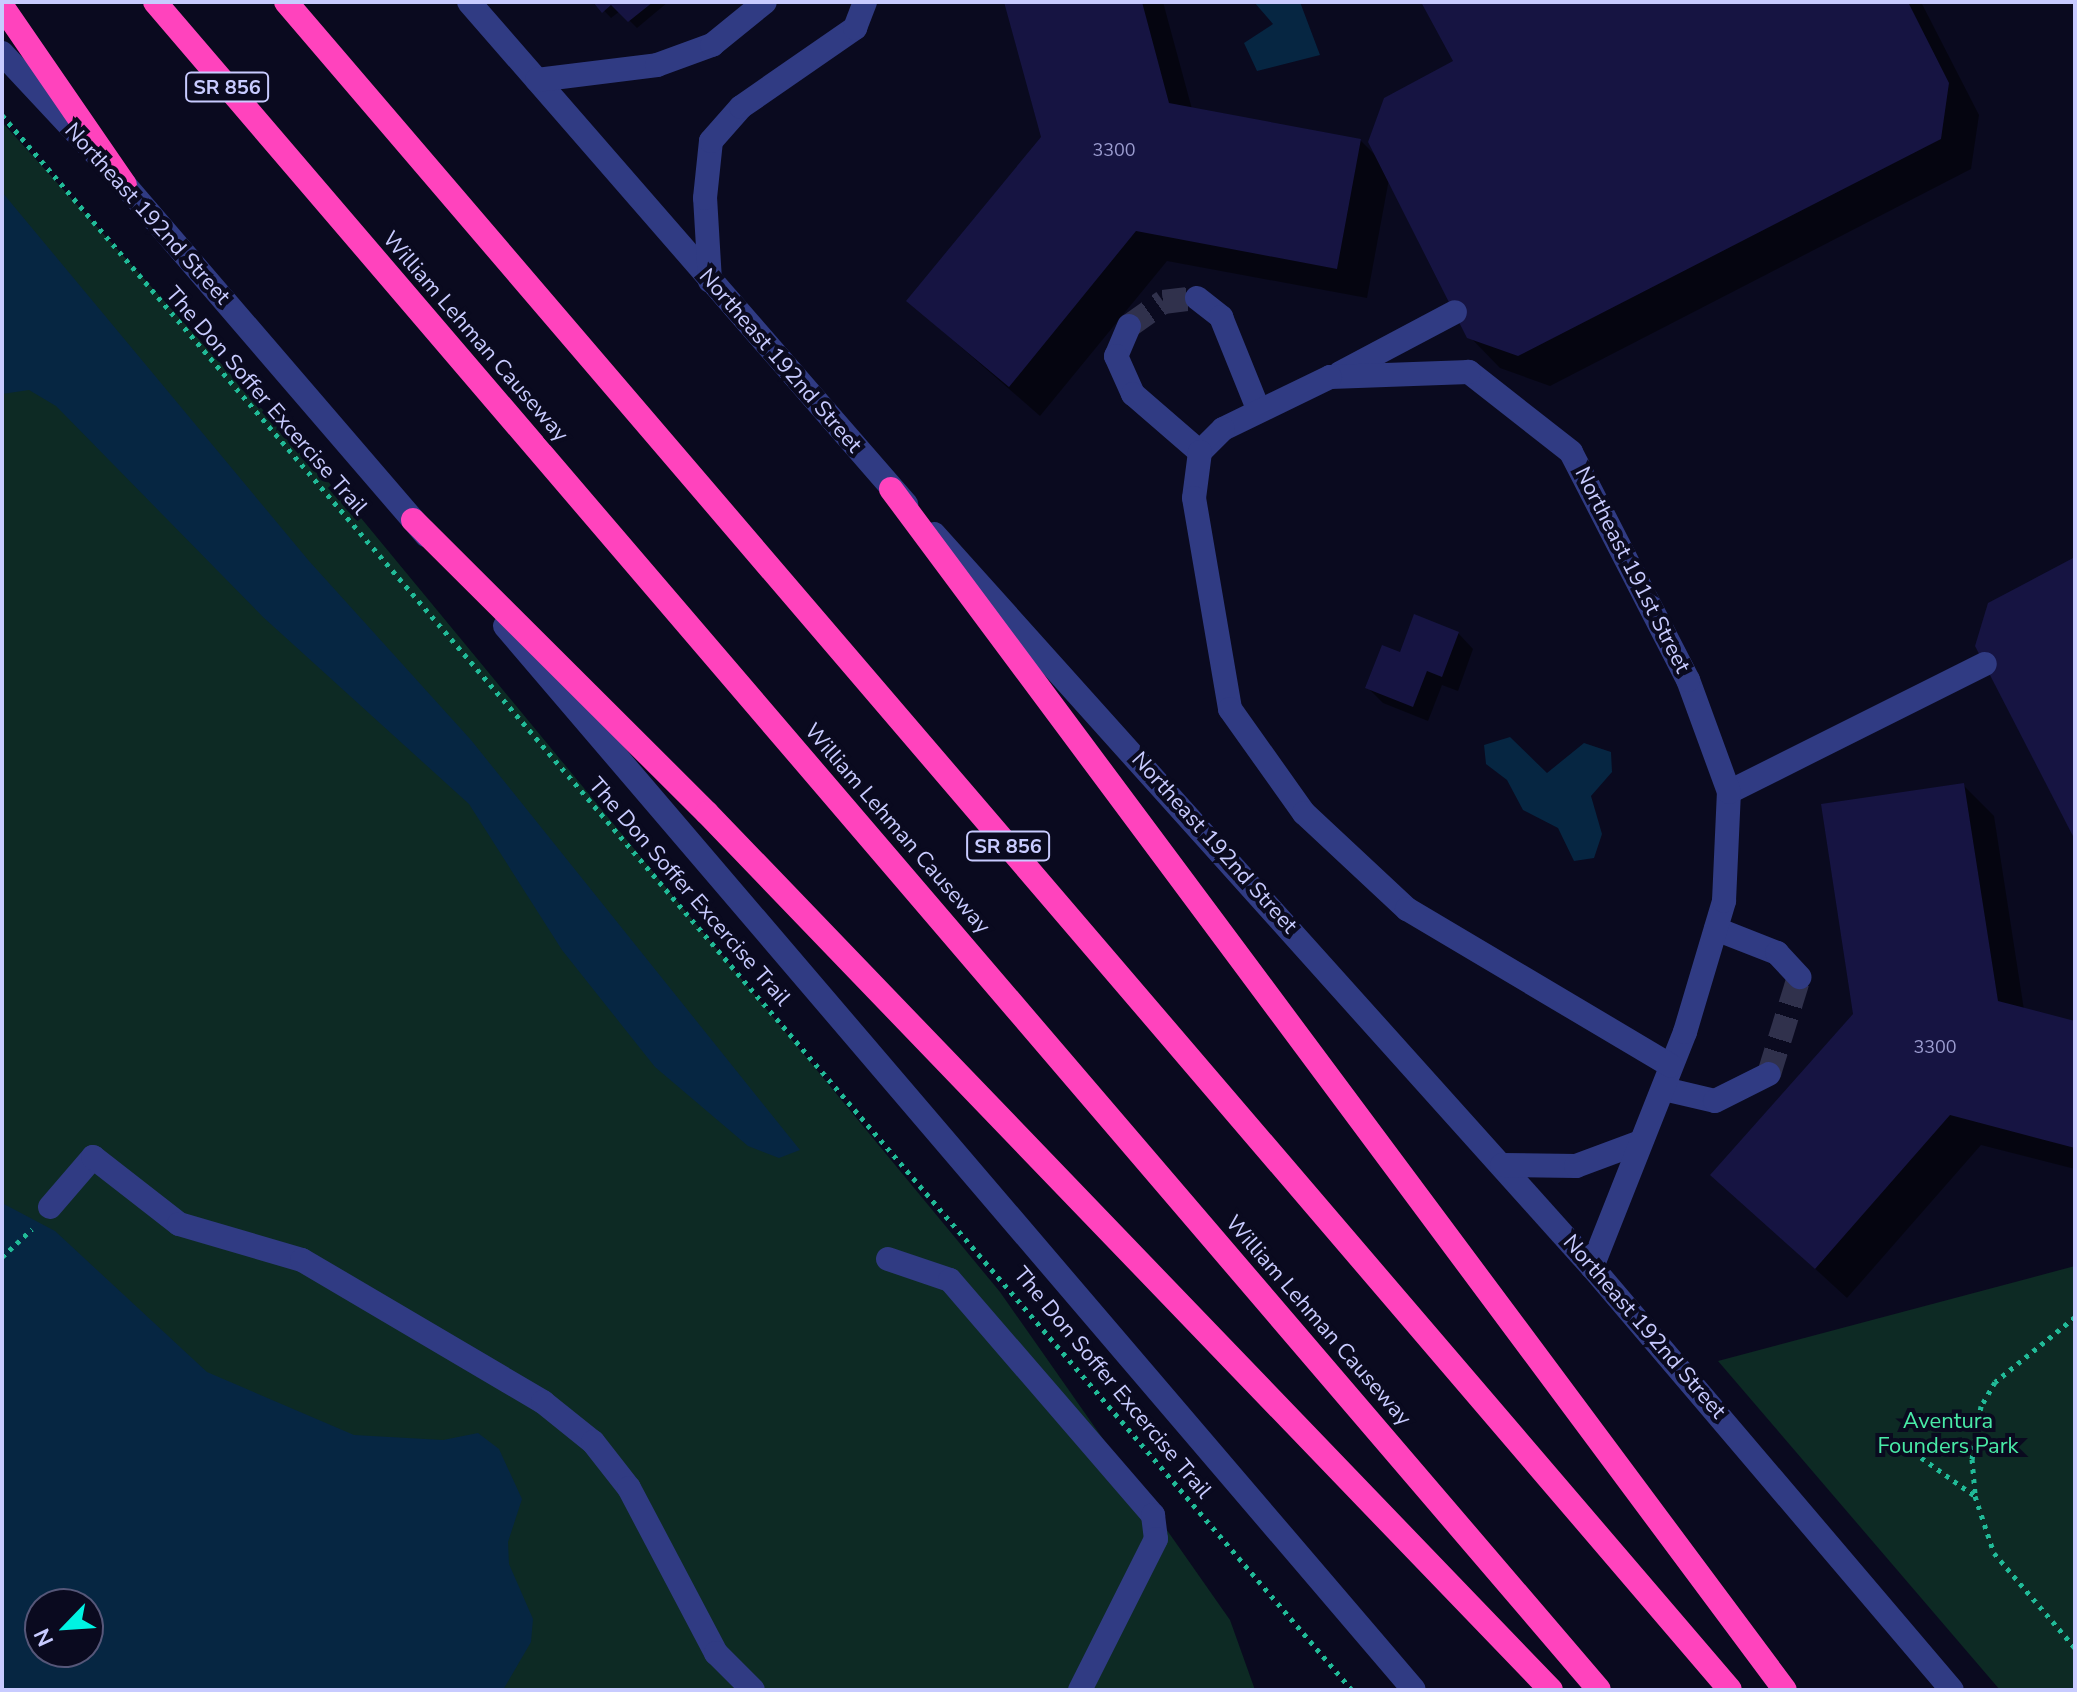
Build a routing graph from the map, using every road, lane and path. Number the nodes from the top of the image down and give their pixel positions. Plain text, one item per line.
1 (155, 2) edge
2 (286, 2) edge
3 (469, 2) edge
4 (765, 2) edge
5 (865, 2) edge
6 (2, 6) edge
7 (2, 53) edge
8 (537, 80) junction
9 (2, 115) edge
10 (125, 185) junction
11 (710, 281) junction
12 (1197, 298) dead end
13 (1455, 312) dead end
14 (1129, 326) tunnel mouth
15 (1330, 377) junction
16 (1259, 411) junction
17 (1200, 452) junction
18 (891, 489) junction
19 (413, 520) junction
20 (1985, 664) dead end
21 (1729, 792) junction
22 (1716, 929) junction
23 (1799, 977) dead end
24 (1769, 1074) dead end
25 (1667, 1078) junction
26 (1638, 1143) junction
27 (1502, 1165) junction
28 (50, 1207) dead end
29 (888, 1259) dead end
30 (1592, 1267) junction
31 (2075, 1317) edge
32 (1905, 1446) dead end
33 (1975, 1496) junction
34 (2075, 1648) edge
35 (753, 1690) edge
36 (1080, 1690) edge
37 (1352, 1690) edge
38 (1414, 1690) edge
39 (1551, 1690) edge
40 (1599, 1690) edge
41 (1730, 1690) edge
42 (1785, 1690) edge
43 (1952, 1690) edge

1 - 40 highway, William Lehman Causeway / SR 856
2 - 41 highway, SR 856
3 - 8 street, Northeast 192nd Street
4 - 8 street
5 - 11 street
6 - 10 highway
7 - 10 street, Northeast 192nd Street
8 - 11 street, Northeast 192nd Street
9 - 37 path, The Don Soffer Excercise Trail
10 - 19 street, Northeast 192nd Street
11 - 18 street, Northeast 192nd Street
12 - 16 street
13 - 15 street
14 - 17 street
15 - 16 street, Northeast 191st Street
15 - 21 street, Northeast 191st Street
16 - 17 street, Northeast 191st Street
17 - 25 street
18 - 27 street, Northeast 192nd Street
18 - 42 highway
19 - 38 street, Northeast 192nd Street
19 - 39 highway
20 - 21 street
21 - 22 street, Northeast 191st Street
22 - 23 street
22 - 25 street, Northeast 191st Street
24 - 25 street
25 - 26 street, Northeast 191st Street
26 - 27 street
26 - 30 street, Northeast 191st Street
27 - 30 street, Northeast 192nd Street
28 - 35 street
29 - 36 street
30 - 43 street, Northeast 192nd Street
31 - 33 path
32 - 33 path
33 - 34 path

